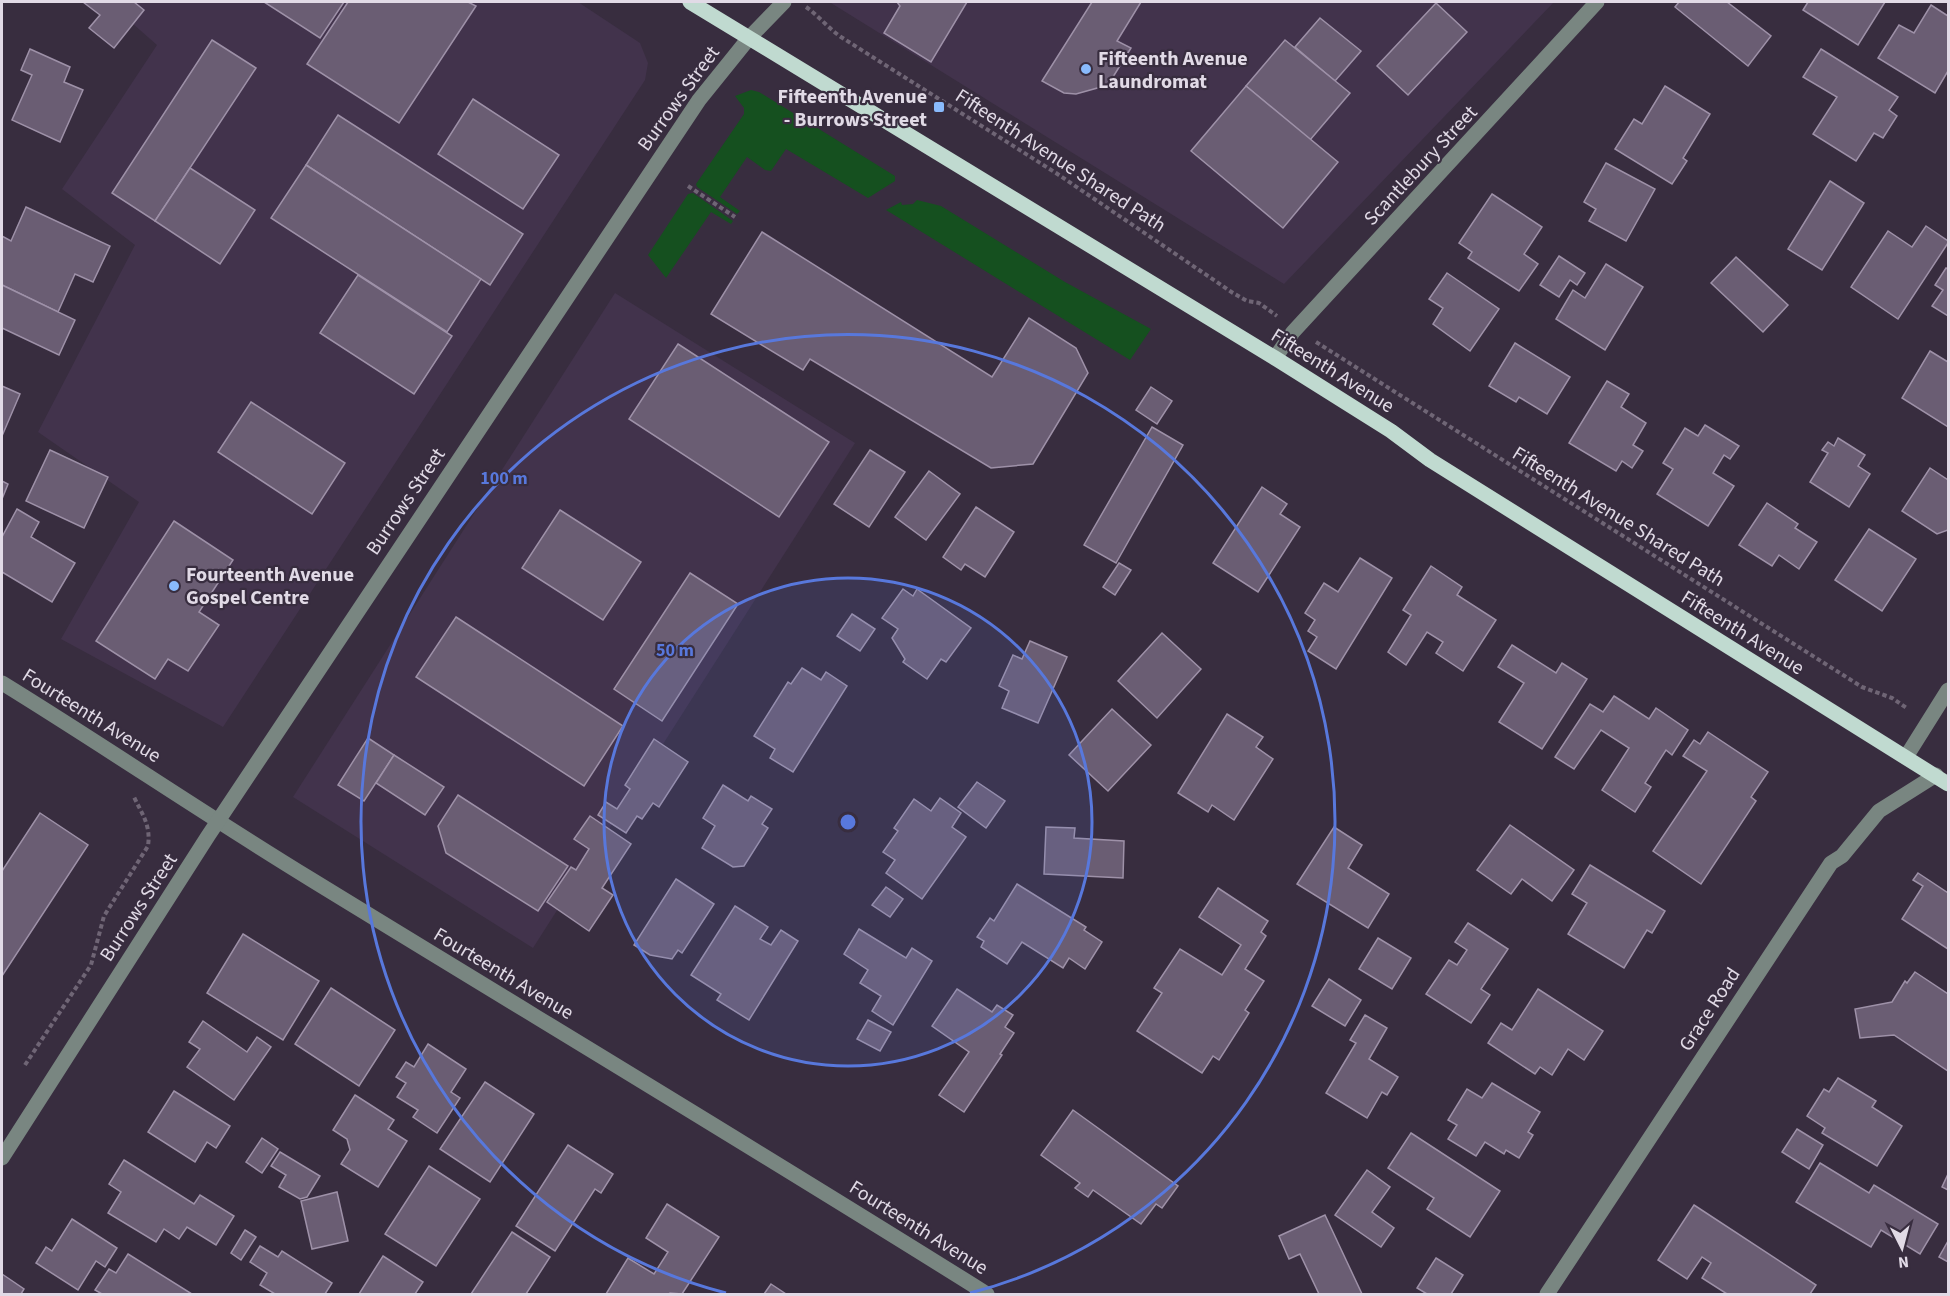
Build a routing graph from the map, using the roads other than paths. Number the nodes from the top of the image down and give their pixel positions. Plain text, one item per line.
1 (690, 2) edge
2 (784, 2) edge
3 (1597, 2) edge
4 (748, 38) junction
5 (1275, 358) junction
6 (2, 683) edge
7 (1948, 690) edge
8 (1906, 757) junction
9 (1942, 780) edge
10 (219, 820) junction
11 (2, 1158) edge
12 (987, 1294) edge
13 (1547, 1294) edge

1 - 4 main road, Fifteenth Avenue
2 - 4 street, Burrows Street
3 - 5 street, Scantlebury Street
4 - 5 main road, Fifteenth Avenue
4 - 10 street, Burrows Street
5 - 8 main road, Fifteenth Avenue
6 - 10 street, Fourteenth Avenue
7 - 8 street
8 - 9 main road, Fifteenth Avenue
9 - 13 street, Grace Road
10 - 11 street, Burrows Street
10 - 12 street, Fourteenth Avenue

